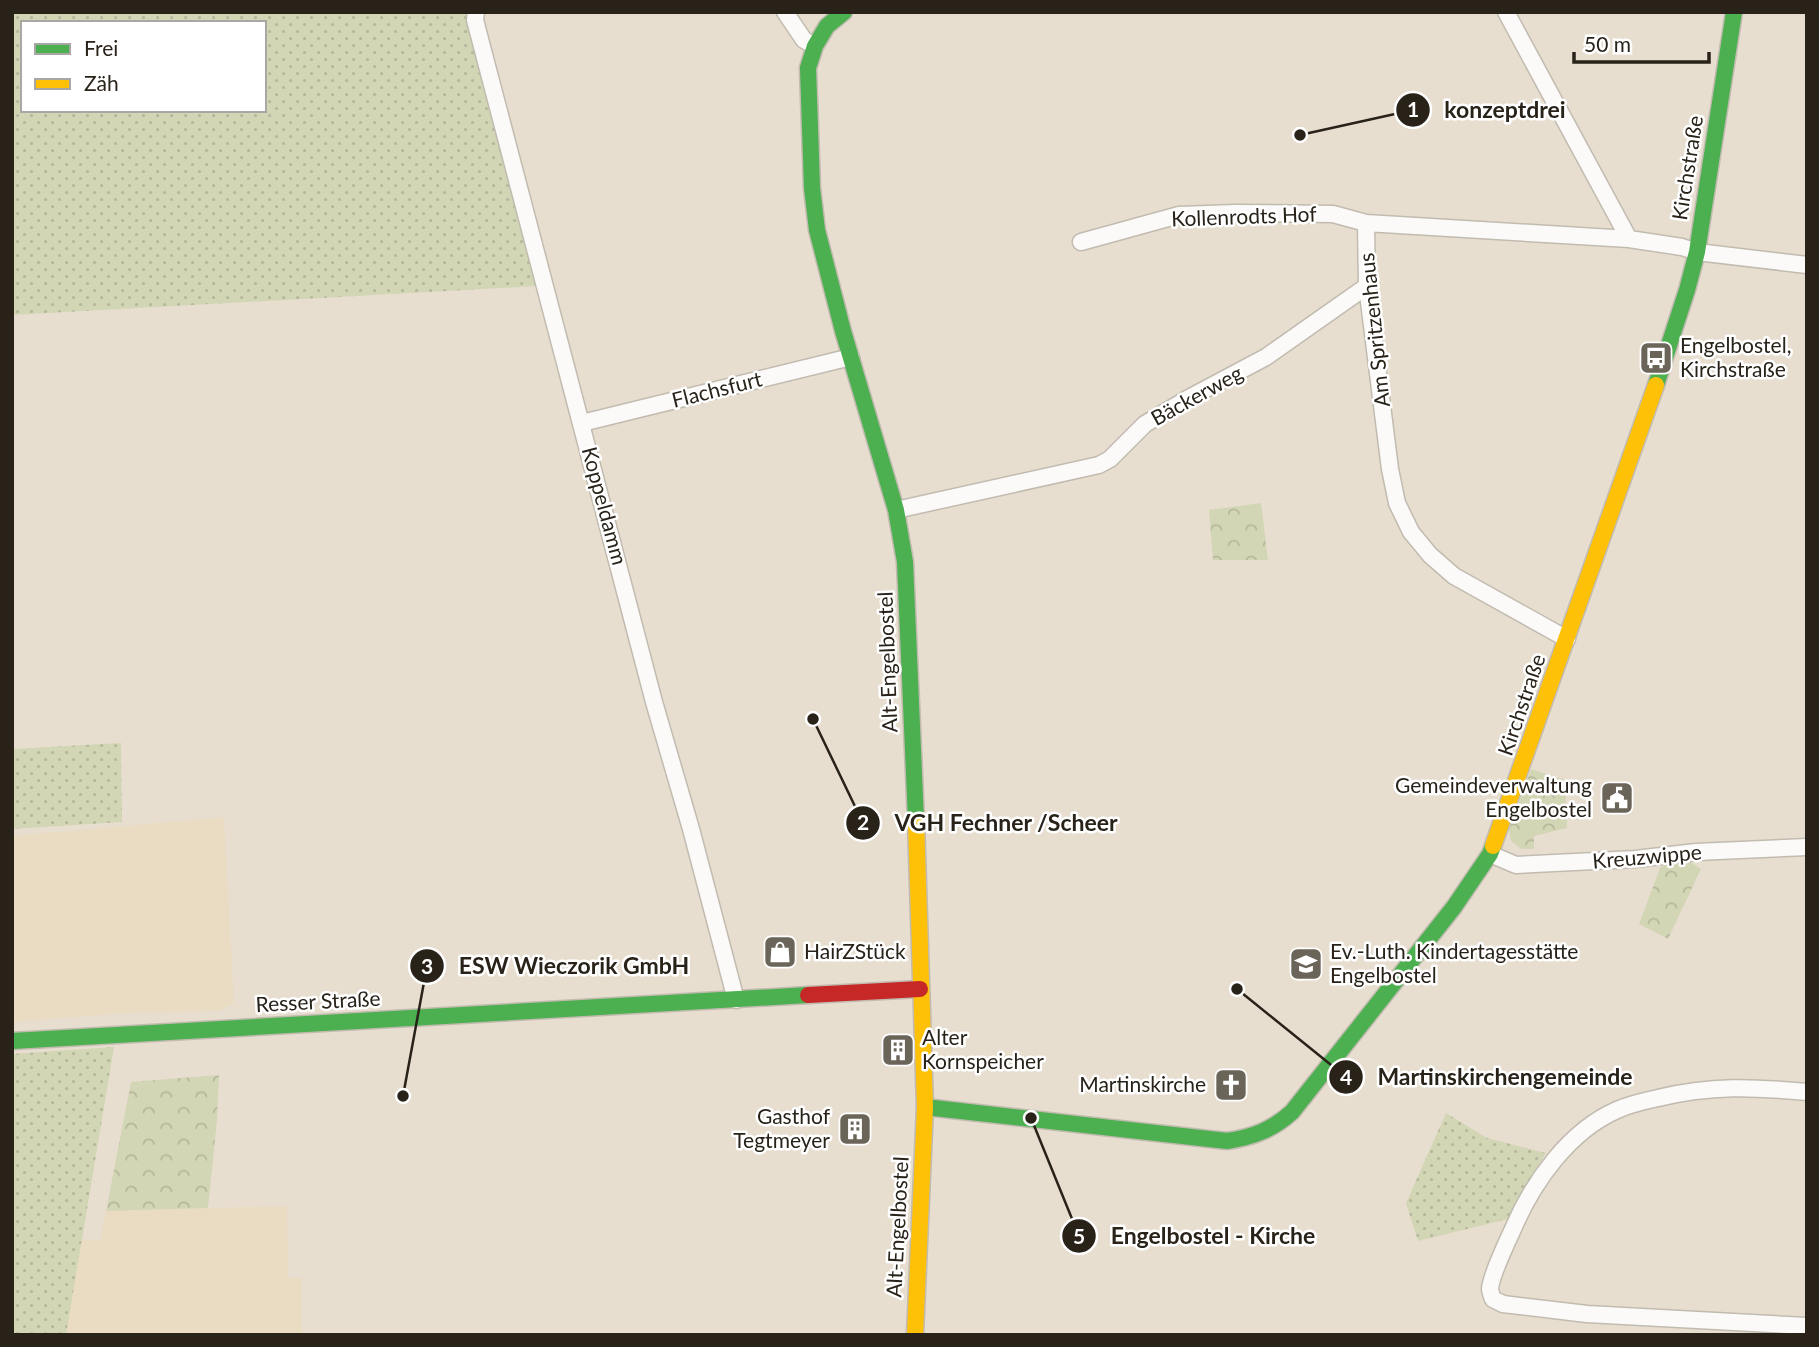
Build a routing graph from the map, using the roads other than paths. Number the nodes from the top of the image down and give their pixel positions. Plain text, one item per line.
1 (476, 12) edge
2 (785, 12) edge
3 (844, 12) edge
4 (1506, 12) edge
5 (1734, 12) edge
6 (815, 46) junction
7 (1366, 223) junction
8 (1629, 239) junction
9 (1081, 242) dead end
10 (1697, 252) junction
11 (1807, 265) edge
12 (1367, 286) junction
13 (851, 357) junction
14 (582, 423) junction
15 (896, 510) junction
16 (1567, 639) junction
17 (1807, 847) edge
18 (1490, 854) junction
19 (919, 989) junction
20 (736, 1000) junction
21 (12, 1041) edge
22 (1807, 1093) edge
23 (925, 1107) junction
24 (1807, 1326) edge
25 (915, 1335) edge

1 - 14 street, Koppeldamm
2 - 6 street
3 - 6 street, Alt-Engelbostel
4 - 8 street
5 - 10 street, Kirchstraße
6 - 13 street, Alt-Engelbostel
7 - 8 street, Am Spritzenhaus
7 - 9 street, Kollenrodts Hof
7 - 12 street, Am Spritzenhaus
8 - 10 street, Am Spritzenhaus
10 - 11 street, Am Spritzenhaus
10 - 16 street, Kirchstraße
12 - 15 street, Bäckerweg
12 - 16 street, Am Spritzenhaus
13 - 14 street, Flachsfurt
13 - 15 street, Alt-Engelbostel
14 - 20 street, Koppeldamm
15 - 19 street, Alt-Engelbostel
16 - 18 street, Kirchstraße
17 - 18 street, Kreuzwippe
18 - 23 street, Kirchstraße
19 - 20 street, Resser Straße
19 - 23 street, Alt-Engelbostel
20 - 21 street, Resser Straße
22 - 24 street
23 - 25 street, Alt-Engelbostel

